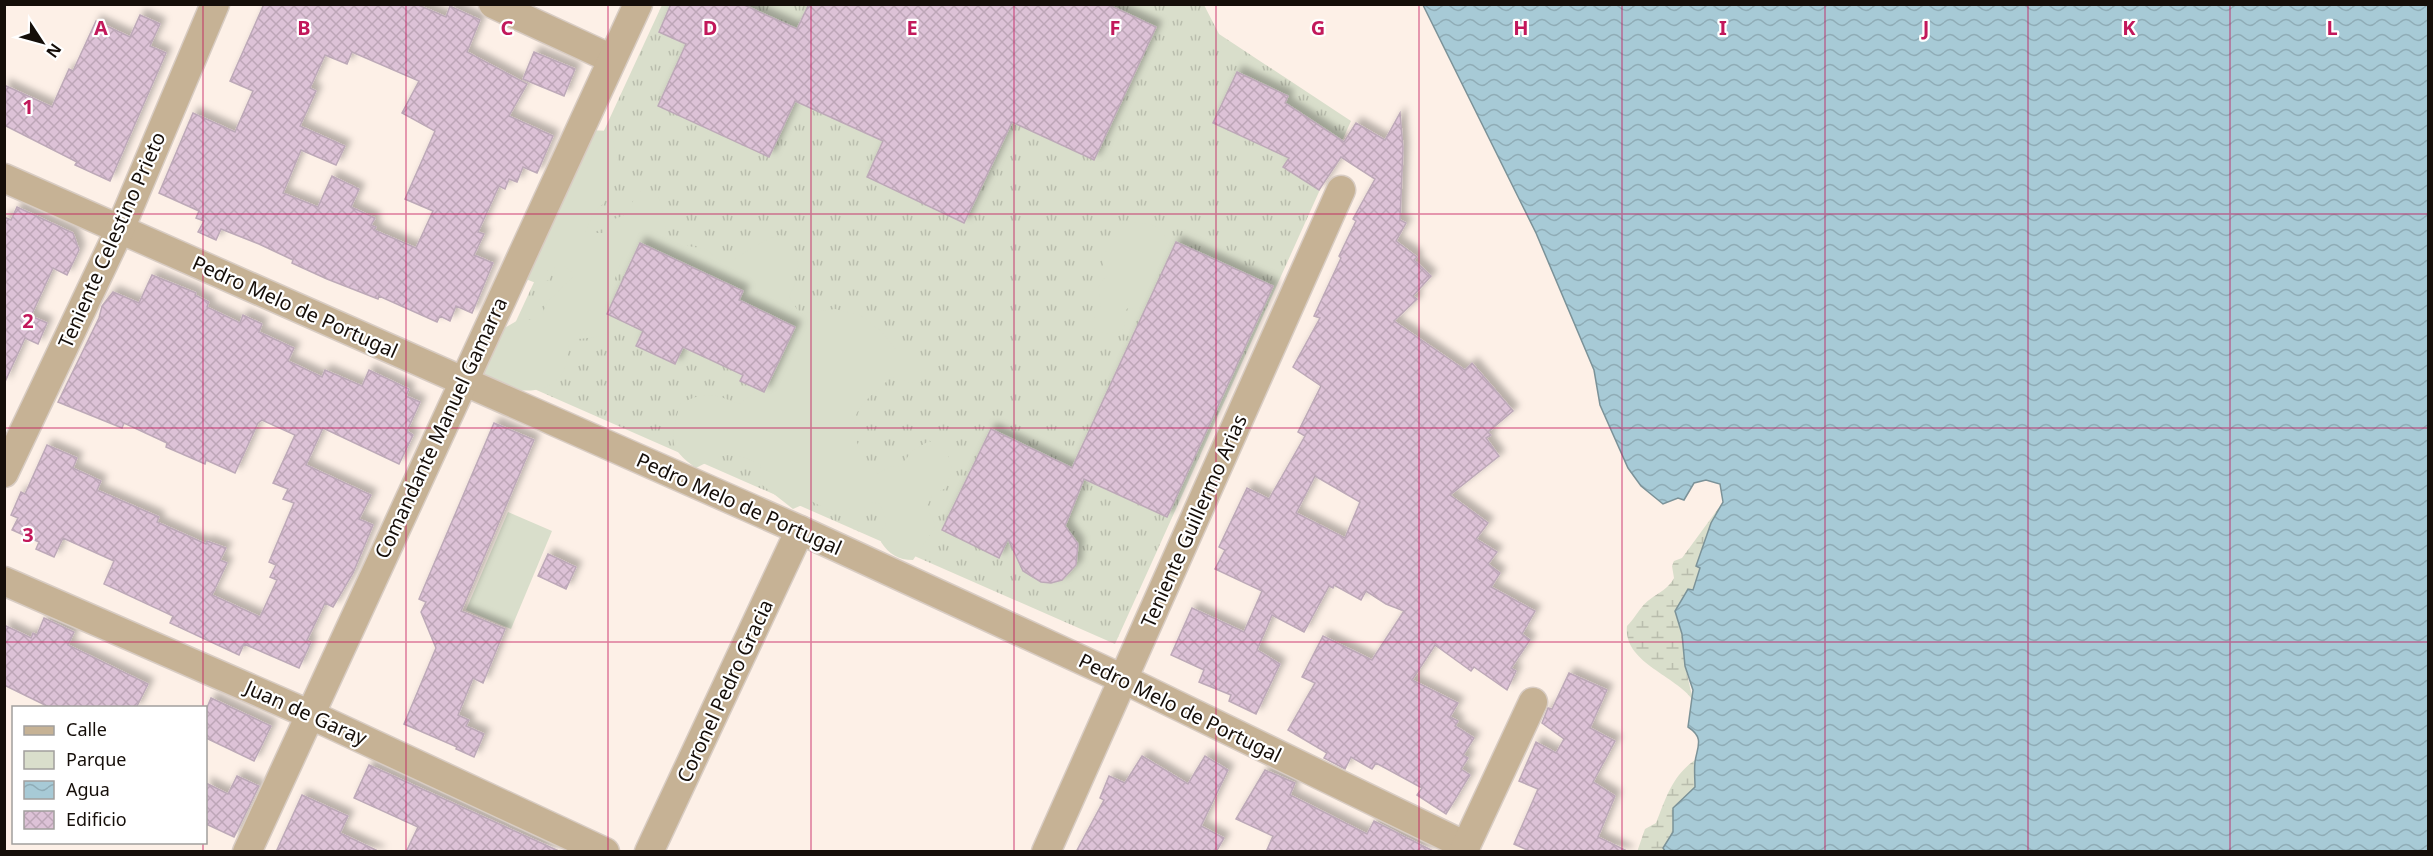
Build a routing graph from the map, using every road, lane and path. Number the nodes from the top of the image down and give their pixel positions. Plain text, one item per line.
1 (215, 4) edge
2 (493, 4) edge
3 (638, 4) edge
4 (612, 59) junction
5 (4, 178) edge
6 (1341, 190) dead end
7 (120, 229) junction
8 (462, 382) junction
9 (4, 473) edge
10 (800, 530) junction
11 (4, 581) edge
12 (1123, 679) junction
13 (1533, 702) dead end
14 (311, 714) junction
15 (1465, 849) edge
16 (247, 852) edge
17 (605, 852) edge
18 (649, 852) edge
19 (1046, 852) edge

1 - 7 street, Teniente Celestino Prieto
2 - 4 street
3 - 4 street, Comandante Manuel Gamarra
4 - 8 street, Comandante Manuel Gamarra
5 - 7 street, Pedro Melo de Portugal
6 - 12 street, Teniente Guillermo Arias
7 - 8 street, Pedro Melo de Portugal
7 - 9 street, Teniente Celestino Prieto
8 - 10 street, Pedro Melo de Portugal
8 - 14 street, Comandante Manuel Gamarra
10 - 12 street, Pedro Melo de Portugal
10 - 18 street, Coronel Pedro Gracia
11 - 14 street, Juan de Garay
12 - 15 street, Pedro Melo de Portugal
12 - 19 street, Teniente Guillermo Arias
13 - 15 street
14 - 16 street, Comandante Manuel Gamarra
14 - 17 street, Juan de Garay

